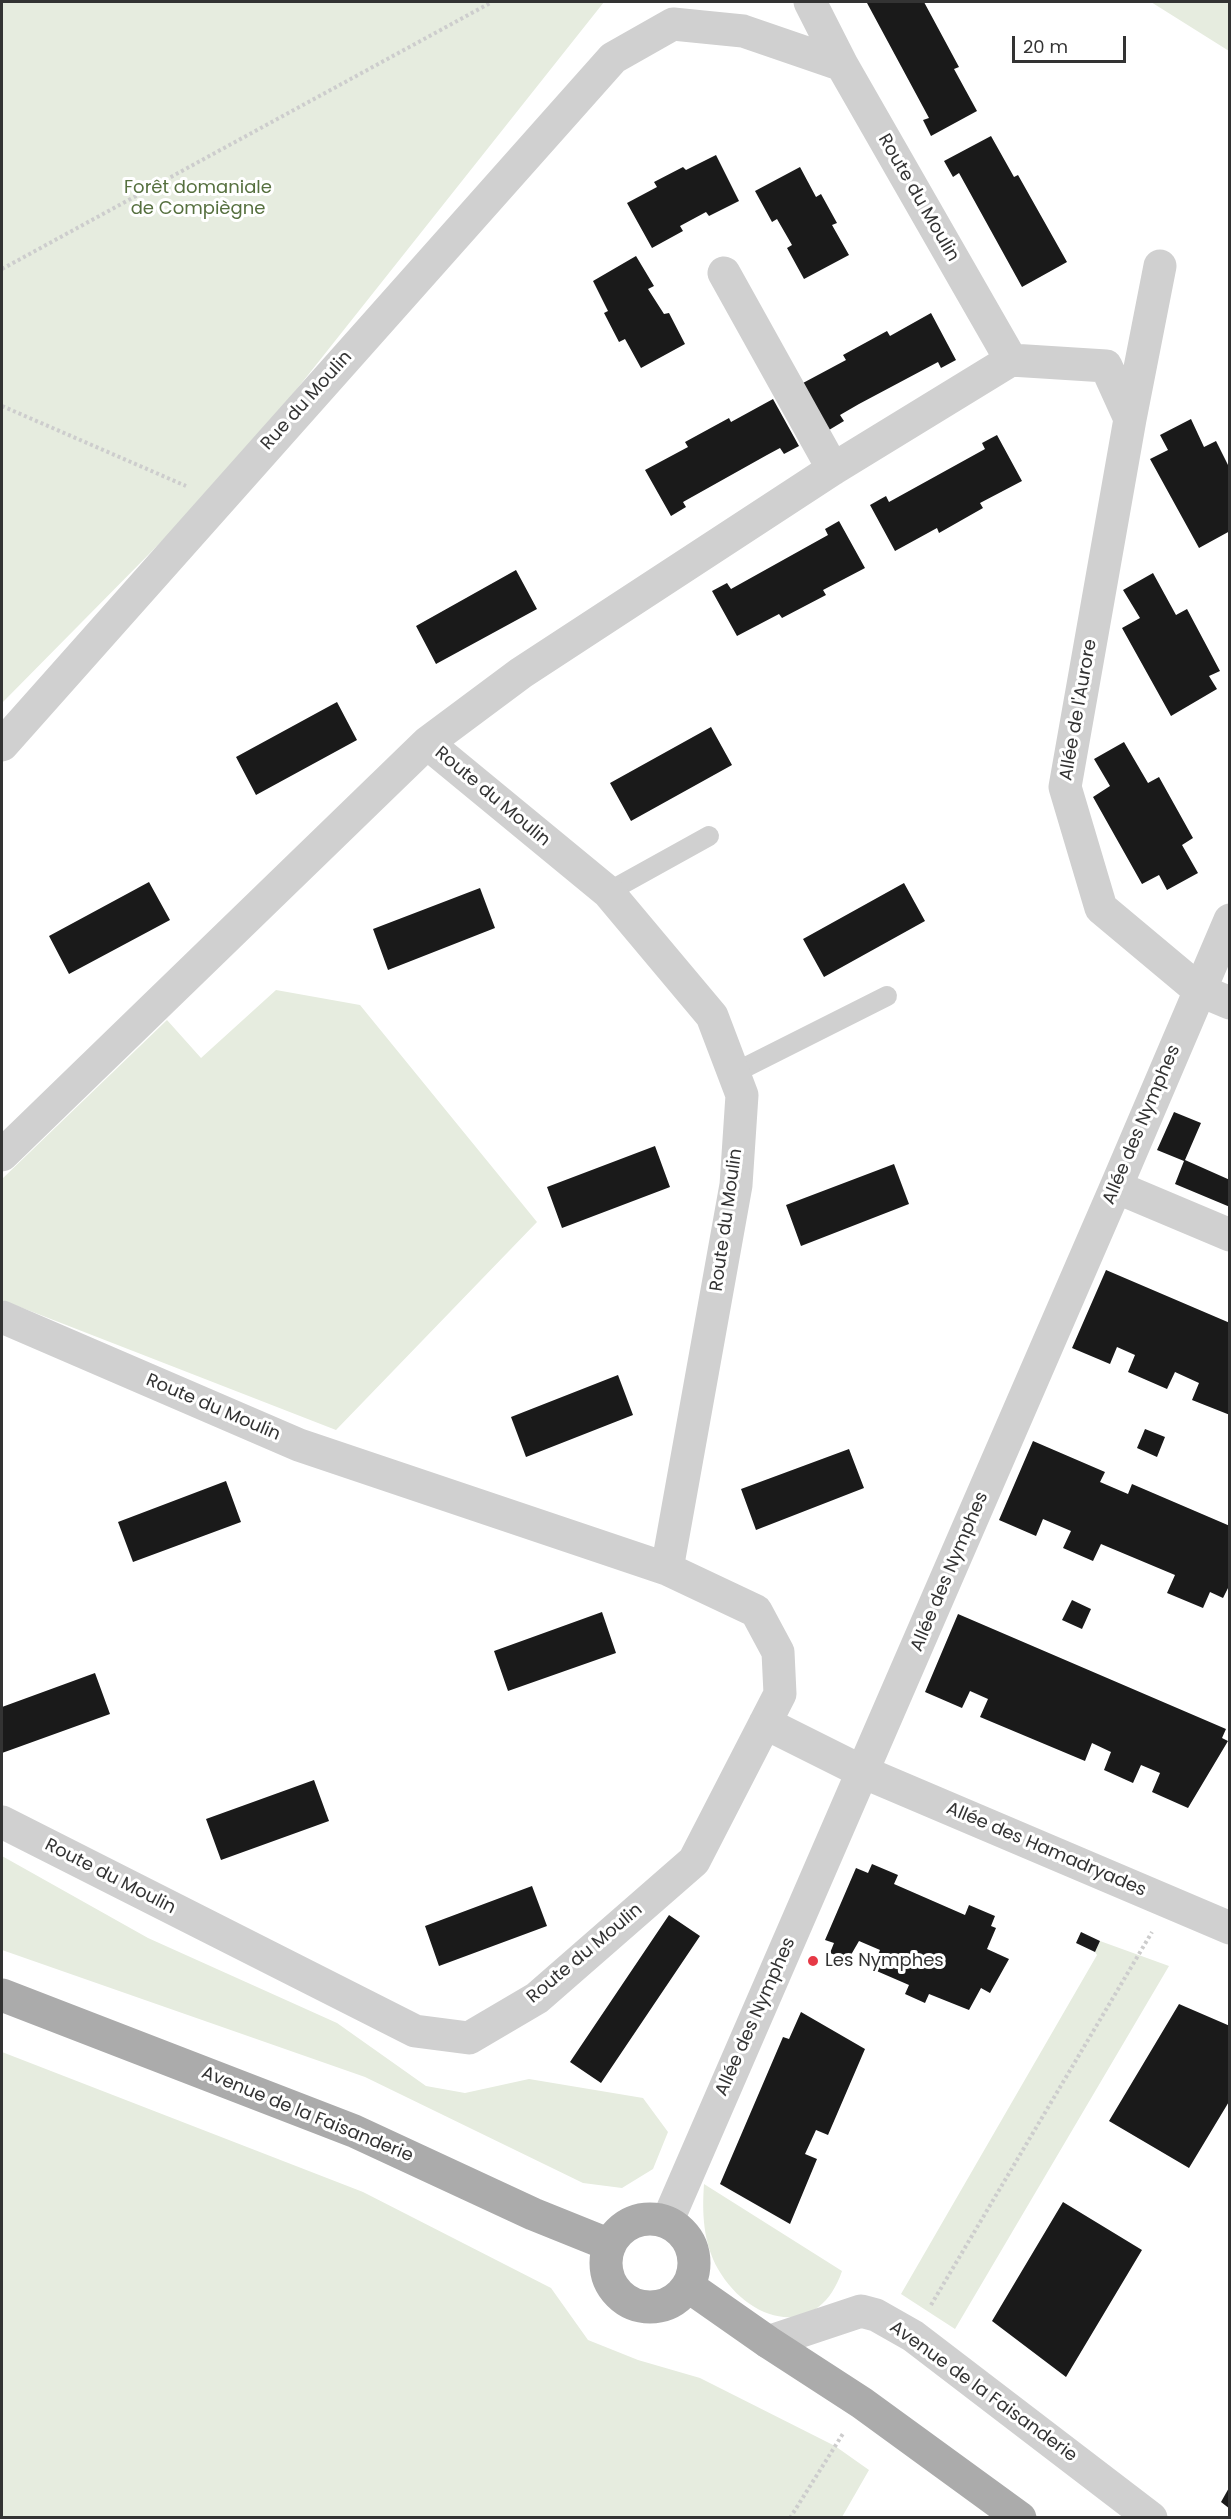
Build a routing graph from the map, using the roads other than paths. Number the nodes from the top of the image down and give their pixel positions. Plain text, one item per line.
1 (810, 2) edge
2 (842, 65) junction
3 (1160, 266) dead end
4 (724, 273) dead end
5 (1011, 360) junction
6 (1130, 419) junction
7 (833, 470) junction
8 (427, 743) junction
9 (2, 745) edge
10 (709, 836) dead end
11 (608, 892) junction
12 (1230, 920) edge
13 (1199, 990) junction
14 (887, 996) dead end
15 (1230, 1003) edge
16 (734, 1073) junction
17 (2, 1155) edge
18 (1116, 1187) junction
19 (1230, 1235) edge
20 (2, 1317) edge
21 (667, 1569) junction
22 (765, 1723) junction
23 (863, 1772) junction
24 (2, 1822) edge
25 (1230, 1928) edge
26 (2, 1995) edge
27 (667, 2222) junction
28 (610, 2245) junction
29 (688, 2286) junction
30 (768, 2342) junction
31 (1020, 2517) edge
32 (1151, 2517) edge

1 - 2 street, Route du Moulin
2 - 5 street, Route du Moulin
2 - 9 street, Rue du Moulin
3 - 6 street, Allée de l'Aurore
4 - 7 street
5 - 6 street
5 - 7 street, Route du Moulin
6 - 13 street, Allée de l'Aurore
7 - 8 street, Route du Moulin
8 - 11 street, Route du Moulin
8 - 17 street, Route du Moulin
10 - 11 lane
11 - 16 street, Route du Moulin
12 - 13 street, Allée des Nymphes
13 - 15 street, Allée de l'Aurore
13 - 18 street, Allée des Nymphes
14 - 16 lane
16 - 21 street, Route du Moulin
18 - 19 street
18 - 23 street, Allée des Nymphes
20 - 21 street, Route du Moulin
21 - 22 street, Route du Moulin
22 - 23 street, Allée des Hamadryades
22 - 24 street, Route du Moulin
23 - 25 street, Allée des Hamadryades
23 - 27 street, Allée des Nymphes
26 - 28 main road, Avenue de la Faisanderie
27 - 28 main road
27 - 29 main road
28 - 29 main road
29 - 30 main road
30 - 31 main road
30 - 32 street, Avenue de la Faisanderie

